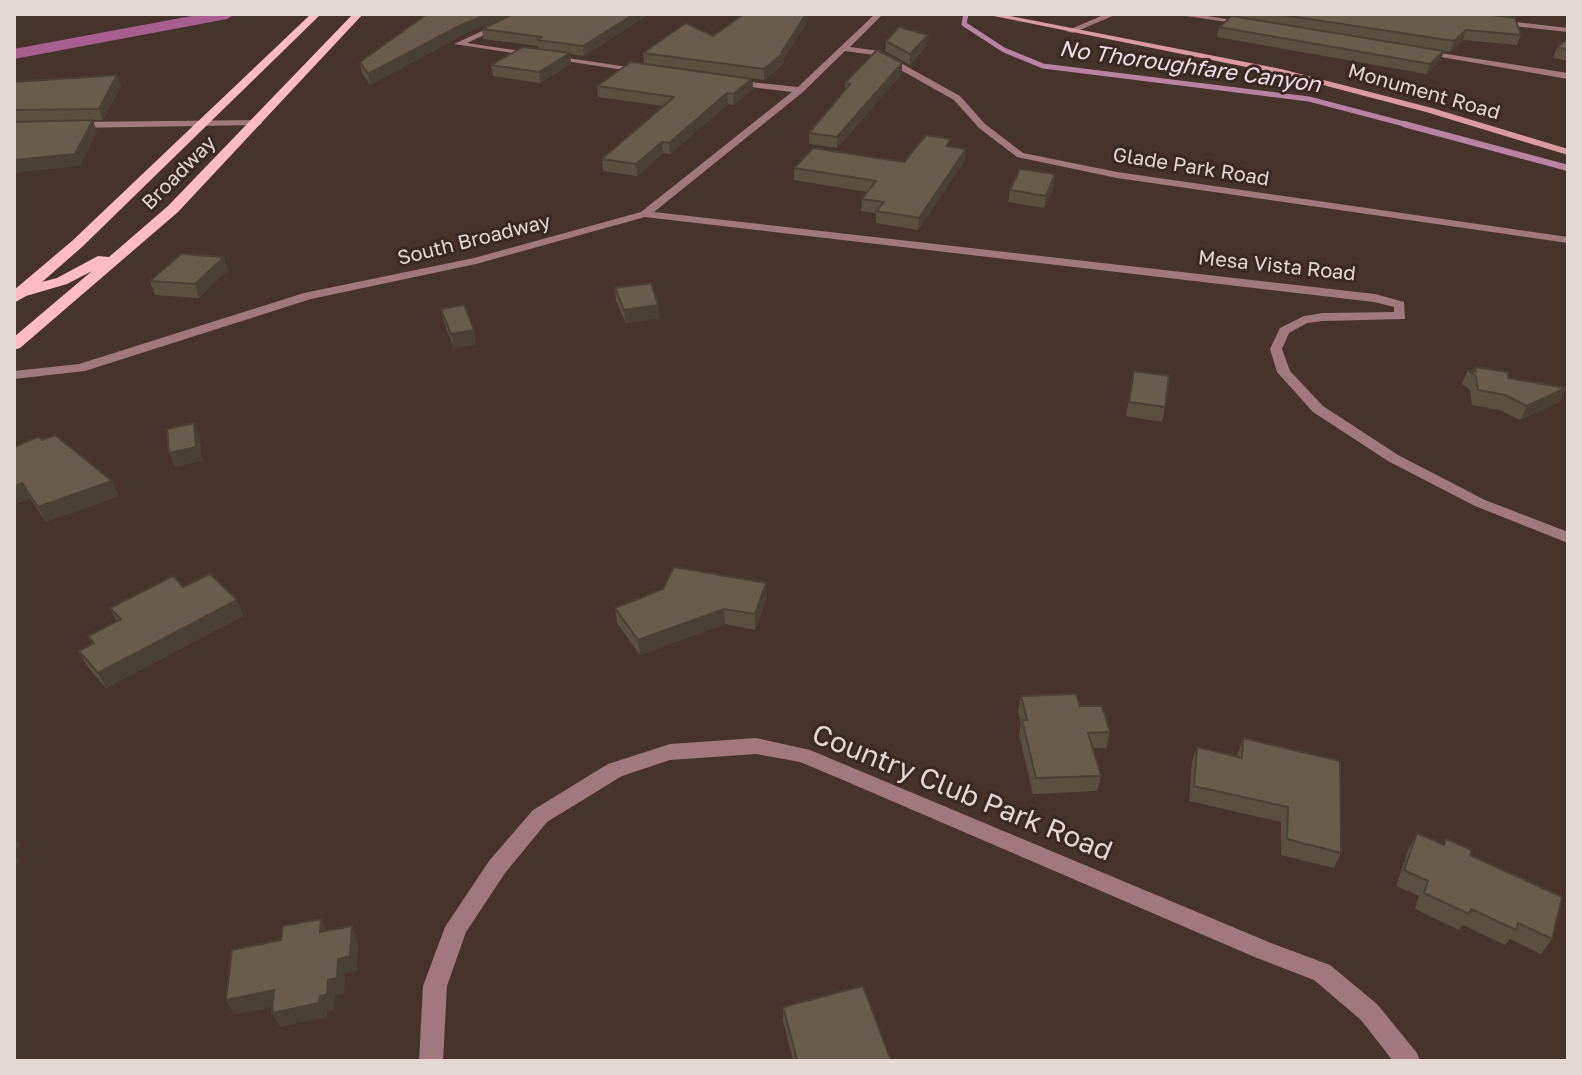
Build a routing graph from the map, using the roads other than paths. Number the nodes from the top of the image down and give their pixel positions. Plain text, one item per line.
1 (316, 14) edge
2 (358, 14) edge
3 (525, 14) edge
4 (879, 14) edge
5 (988, 14) edge
6 (1113, 14) edge
7 (1177, 14) edge
8 (1488, 21) edge
9 (1261, 26) edge
10 (1568, 30) edge
11 (1070, 31) junction
12 (841, 48) junction
13 (1415, 51) edge
14 (659, 72) edge
15 (1568, 76) edge
16 (721, 80) edge
17 (800, 90) junction
18 (257, 123) junction
19 (202, 124) junction
20 (61, 125) edge
21 (1568, 152) edge
22 (187, 196) junction
23 (645, 214) junction
24 (1568, 240) edge
25 (17, 294) edge
26 (14, 345) edge
27 (14, 375) edge
28 (1568, 538) edge
29 (431, 1061) edge
30 (1408, 1061) edge

1 - 19 main road, Broadway
2 - 18 main road, Broadway
3 - 14 street
4 - 12 street, South Broadway
5 - 11 main road, Monument Road
6 - 11 street
7 - 9 street
8 - 10 street
11 - 21 main road, Monument Road
12 - 17 street, South Broadway
12 - 24 street, Glade Park Road
13 - 15 street
16 - 17 street
17 - 23 street, South Broadway
18 - 19 street
18 - 22 main road, Broadway
19 - 20 street
19 - 25 main road, Broadway
22 - 25 main road
22 - 26 main road, Broadway
23 - 27 street, South Broadway
23 - 28 street, Mesa Vista Road
29 - 30 street, Country Club Park Road

